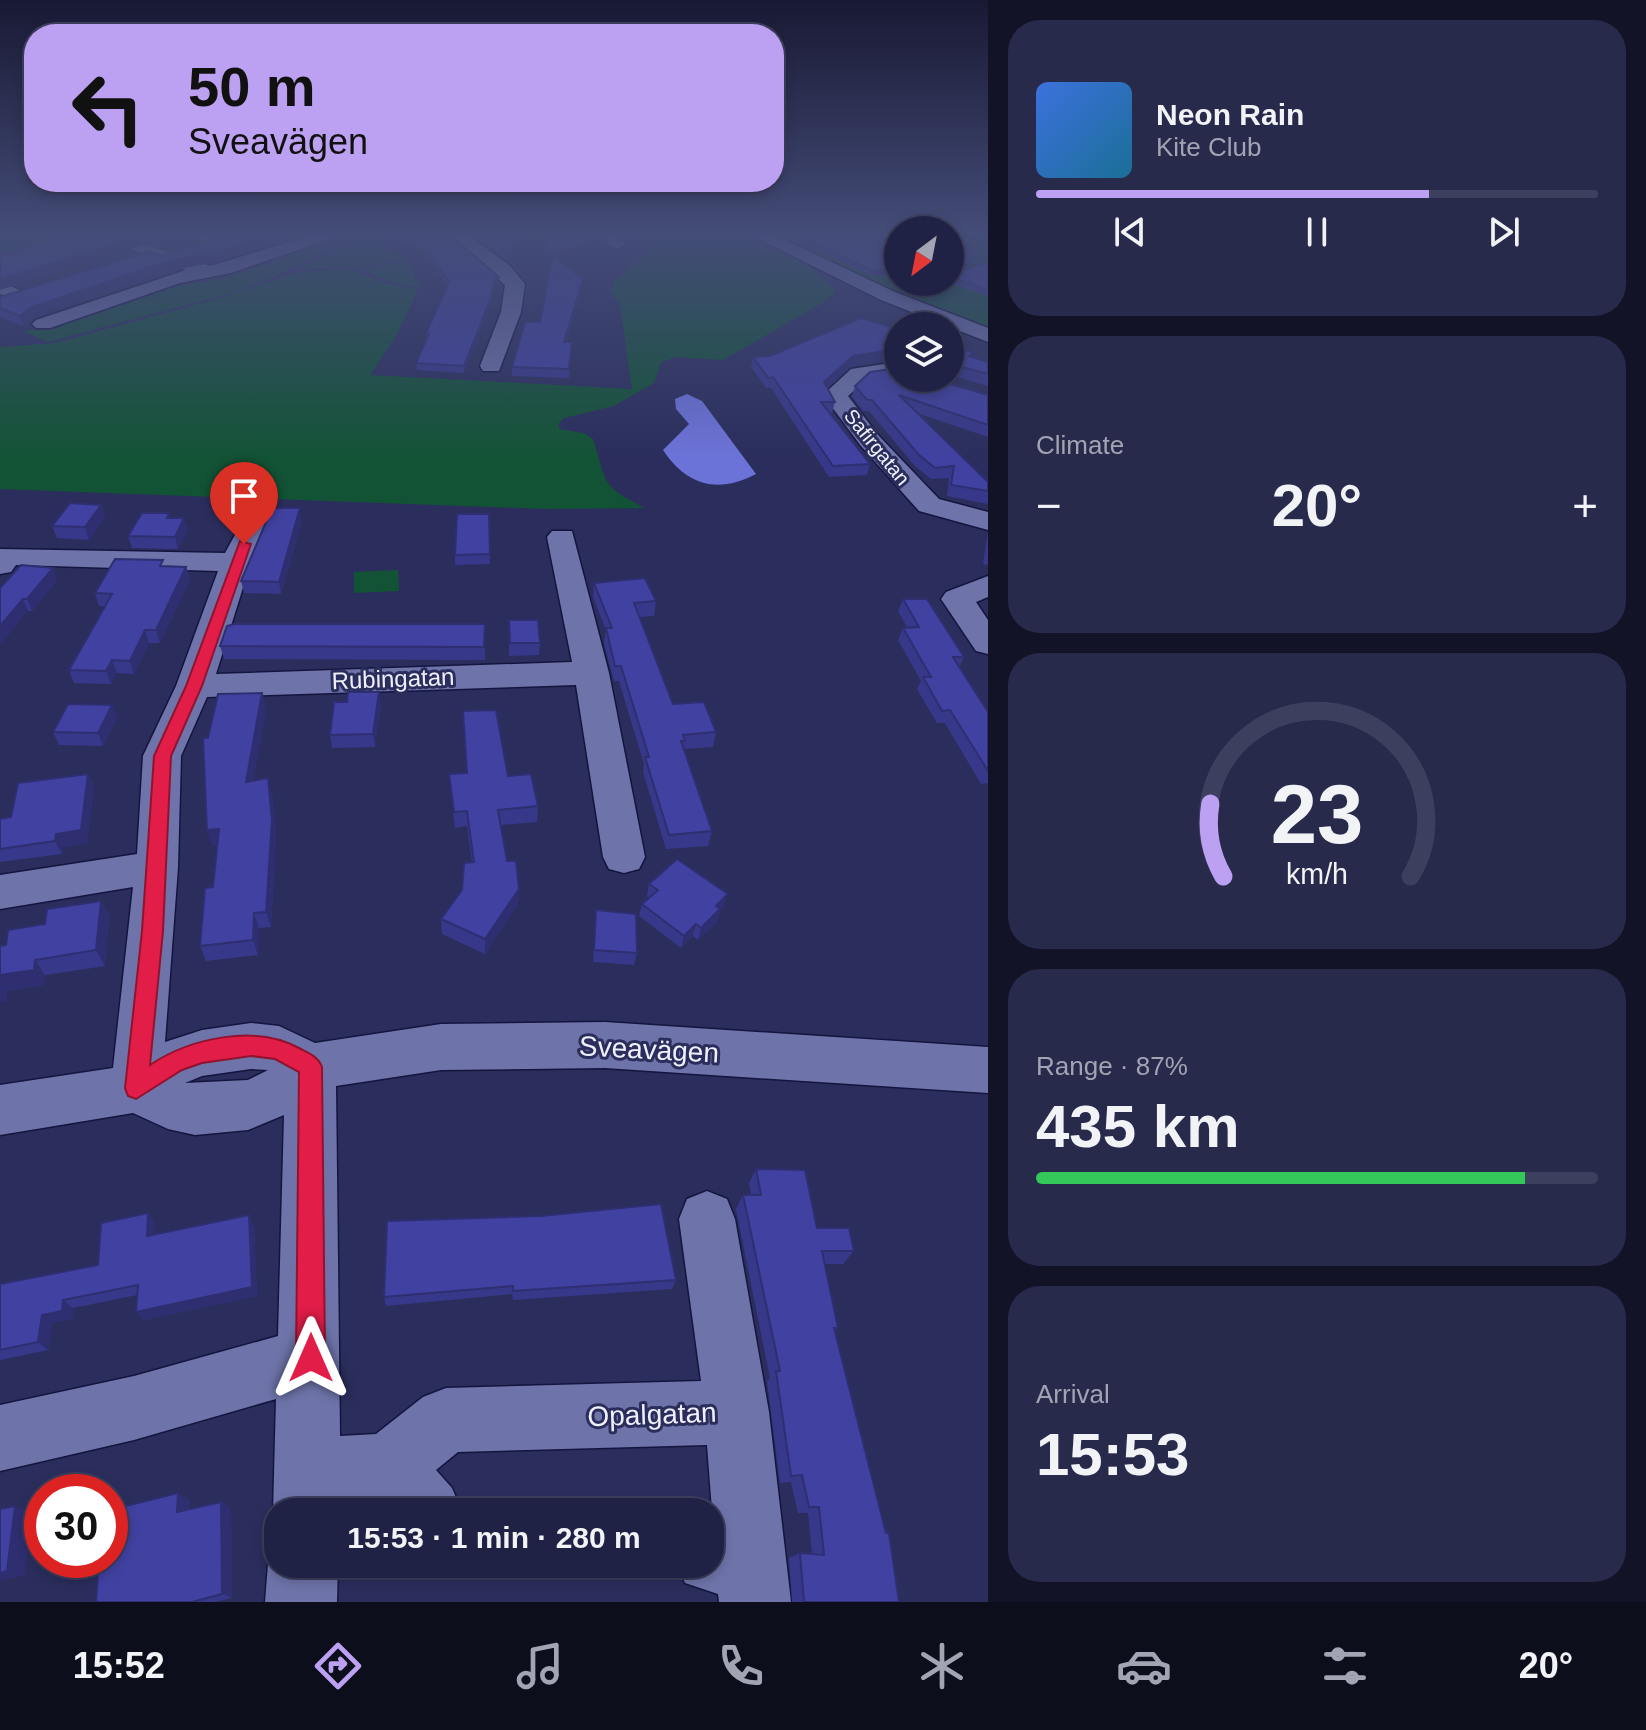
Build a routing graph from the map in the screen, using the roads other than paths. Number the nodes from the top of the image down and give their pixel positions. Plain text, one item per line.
1 (87, 309) edge
2 (511, 309) edge
3 (920, 309) edge
4 (43, 324) dead end
5 (988, 336) edge
6 (491, 366) dead end
7 (884, 371) edge
8 (988, 521) edge
9 (253, 526) dead end
10 (562, 537) dead end
11 (236, 562) junction
12 (0, 565) edge
13 (988, 585) edge
14 (988, 644) edge
15 (592, 673) junction
16 (194, 686) junction
17 (624, 857) dead end
18 (157, 867) junction
19 (0, 892) edge
20 (311, 1067) junction
21 (988, 1070) edge
22 (136, 1088) junction
23 (0, 1110) edge
24 (707, 1219) dead end
25 (311, 1358) junction
26 (737, 1412) junction
27 (0, 1438) edge
28 (408, 1489) edge
29 (308, 1492) edge
30 (739, 1575) edge
31 (302, 1578) edge
32 (301, 1602) edge

1 - 4 street
2 - 6 street
3 - 5 street
7 - 8 street, Safirgatan
9 - 11 street
10 - 15 street
11 - 12 street
11 - 16 street
13 - 14 street
15 - 16 street, Rubingatan
15 - 17 street
16 - 18 street
18 - 19 street
18 - 22 street
20 - 21 street, Sveavägen
20 - 22 street
20 - 25 street, Opalgatan
22 - 23 street
24 - 26 street, Opalgatan
25 - 27 street
25 - 29 street, Opalgatan
26 - 28 street, Opalgatan
26 - 30 street
28 - 29 street, Opalgatan
31 - 32 street

